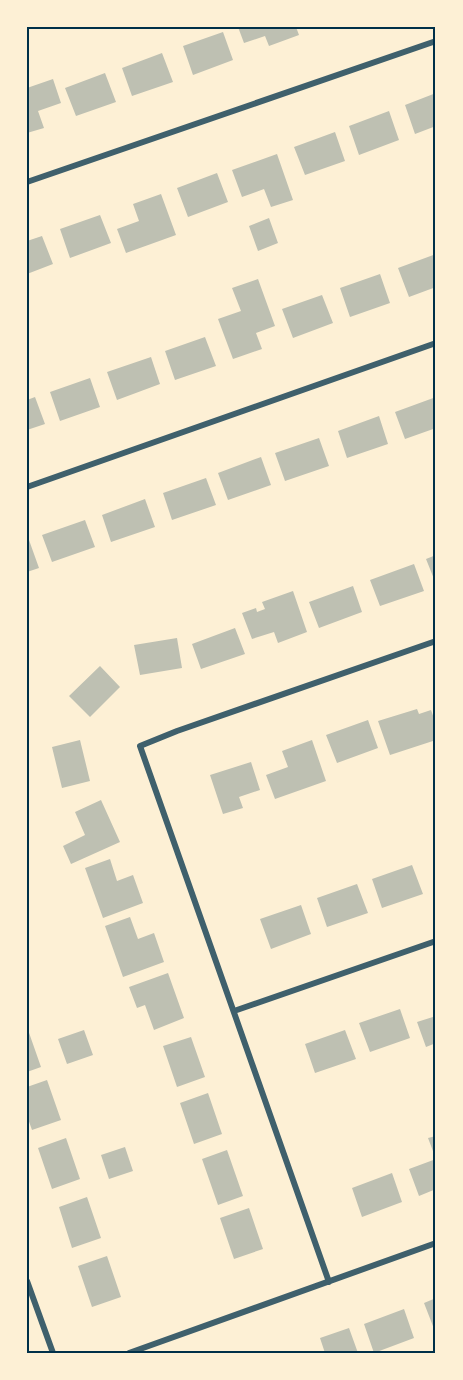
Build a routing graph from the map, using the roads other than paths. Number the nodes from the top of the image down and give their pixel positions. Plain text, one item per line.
1 (436, 41) edge
2 (27, 182) edge
3 (436, 343) edge
4 (27, 487) edge
5 (436, 642) edge
6 (436, 941) edge
7 (234, 1011) junction
8 (436, 1243) edge
9 (27, 1281) edge
10 (329, 1282) junction
11 (53, 1353) edge
12 (129, 1353) edge

1 - 2 street
3 - 4 street
5 - 7 street
6 - 7 street
7 - 10 street
8 - 10 street
9 - 11 street
10 - 12 street

